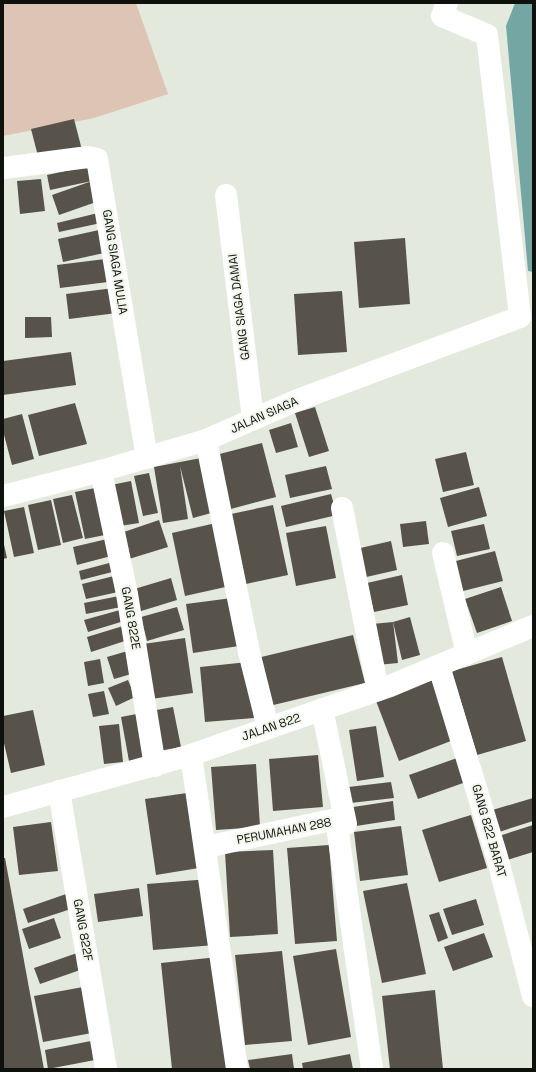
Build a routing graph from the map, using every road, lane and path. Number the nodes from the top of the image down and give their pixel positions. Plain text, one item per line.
1 (447, 3) edge
2 (4, 168) dead end
3 (226, 195) dead end
4 (527, 319) edge
5 (253, 419) junction
6 (206, 440) junction
7 (147, 458) junction
8 (101, 472) junction
9 (3, 496) edge
10 (342, 508) dead end
11 (443, 553) dead end
12 (533, 626) edge
13 (467, 654) junction
14 (439, 667) junction
15 (378, 690) junction
16 (322, 709) junction
17 (268, 728) junction
18 (191, 755) junction
19 (155, 766) junction
20 (59, 791) junction
21 (3, 807) edge
22 (346, 824) dead end
23 (206, 847) junction
24 (533, 996) edge
25 (106, 1069) edge
26 (237, 1069) edge
27 (372, 1069) edge

1 - 4 street
2 - 7 street, GANG SIAGA MULIA
3 - 5 street, GANG SIAGA DAMAI
4 - 5 street, JALAN SIAGA
5 - 6 street, JALAN SIAGA
6 - 7 street, JALAN SIAGA
6 - 17 street
7 - 8 street, JALAN SIAGA
8 - 9 street, JALAN SIAGA
8 - 19 street, GANG 822E
10 - 15 street
11 - 13 street
12 - 13 street, JALAN 822
13 - 14 street, JALAN 822
14 - 15 street, JALAN 822
14 - 24 street, GANG 822 BARAT
15 - 16 street, JALAN 822
16 - 17 street, JALAN 822
16 - 22 street
17 - 18 street, JALAN 822
18 - 19 street, JALAN 822
18 - 23 street
19 - 20 street, JALAN 822
20 - 21 street, JALAN 822
20 - 25 street, GANG 822F
23 - 26 street
23 - 27 street, PERUMAHAN 288

